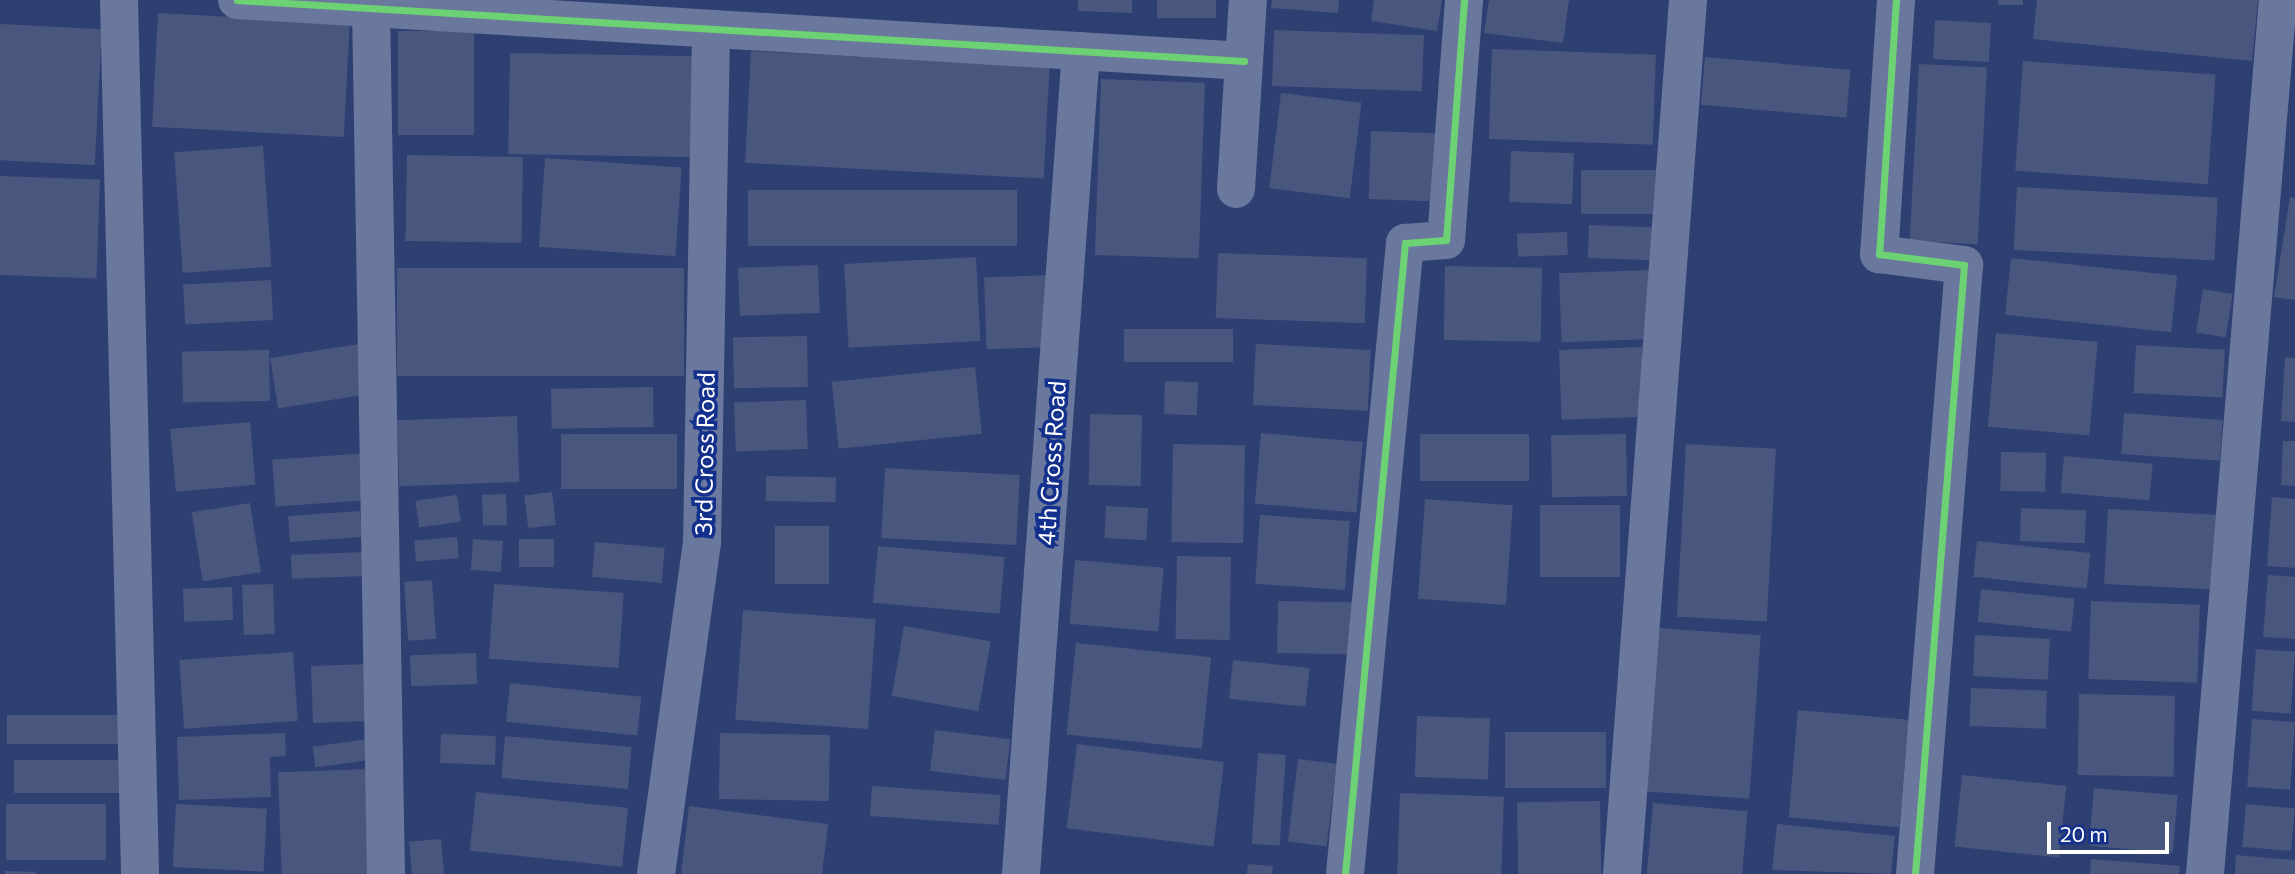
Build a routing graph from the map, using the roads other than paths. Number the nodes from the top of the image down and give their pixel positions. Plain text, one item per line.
1 (118, 0) edge
2 (237, 0) edge
3 (1248, 0) edge
4 (1464, 0) edge
5 (1688, 0) edge
6 (1896, 0) edge
7 (2278, 0) edge
8 (282, 1) edge
9 (371, 8) junction
10 (769, 16) edge
11 (711, 31) junction
12 (1082, 51) junction
13 (1244, 61) junction
14 (1236, 189) dead end
15 (140, 874) edge
16 (386, 874) edge
17 (656, 874) edge
18 (1021, 874) edge
19 (1345, 874) edge
20 (1622, 874) edge
21 (1915, 874) edge
22 (2205, 874) edge

1 - 15 street
2 - 8 street
3 - 13 street
4 - 19 street
5 - 20 street
6 - 21 street
7 - 22 street
8 - 9 street
9 - 11 street
9 - 16 street
10 - 11 street
10 - 12 street
11 - 17 street, 3rd Cross Road
12 - 13 street
12 - 18 street, 4th Cross Road
13 - 14 street

